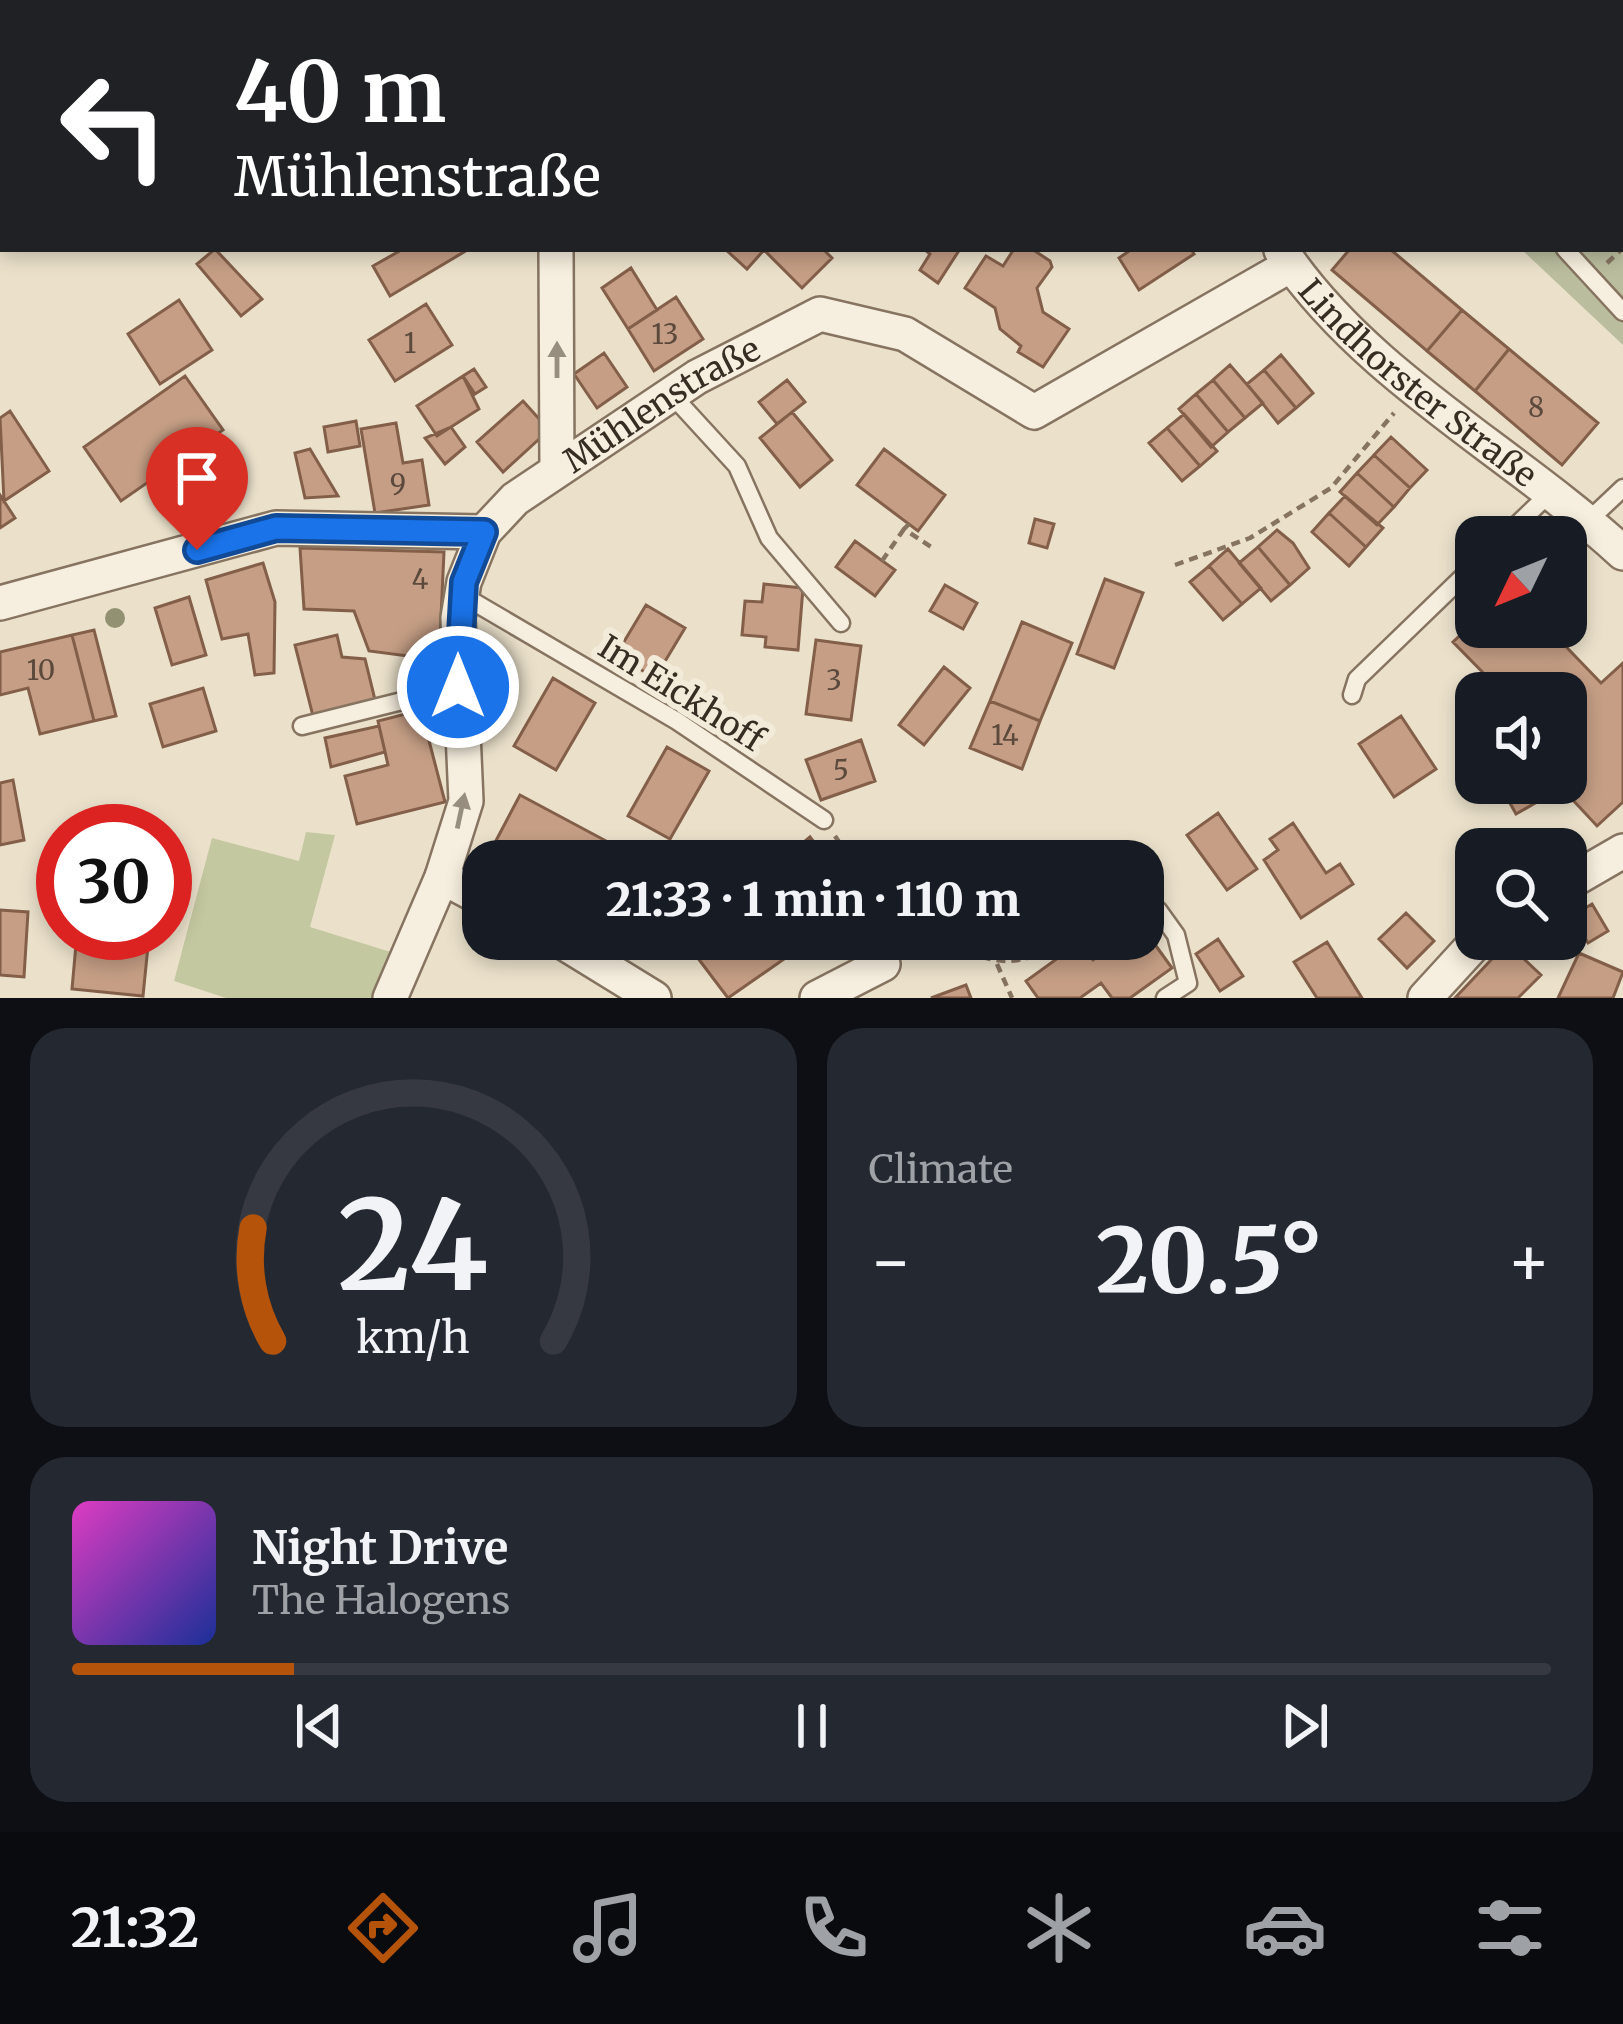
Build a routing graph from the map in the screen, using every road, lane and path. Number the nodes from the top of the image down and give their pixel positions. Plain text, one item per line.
1 (556, 252) edge
2 (1568, 252) edge
3 (1285, 257) edge
4 (1623, 312) edge
5 (1418, 386) junction
6 (671, 394) junction
7 (557, 470) junction
8 (1623, 488) edge
9 (1551, 492) junction
10 (1526, 516) edge
11 (1588, 521) junction
12 (484, 532) junction
13 (931, 547) dead end
14 (1623, 553) edge
15 (882, 561) dead end
16 (1175, 565) dead end
17 (1455, 584) edge
18 (462, 595) junction
19 (0, 603) edge
20 (841, 623) dead end
21 (458, 687) junction
22 (1352, 695) dead end
23 (302, 726) dead end
24 (824, 820) joint
25 (838, 840) edge
26 (1623, 851) edge
27 (1587, 872) edge
28 (442, 877) junction
29 (462, 888) edge
30 (1164, 918) edge
31 (592, 960) edge
32 (1017, 960) edge
33 (1460, 960) edge
34 (883, 964) joint
35 (997, 964) junction
36 (390, 998) edge
37 (654, 998) edge
38 (817, 998) edge
39 (1012, 998) edge
40 (1165, 998) edge
41 (1424, 998) edge

7 -> 1 street
2 - 4 lane
3 - 5 street, Lindhorster Straße
3 - 6 street, Mühlenstraße
5 - 9 street, Lindhorster Straße
5 - 16 path
6 - 7 street, Mühlenstraße
6 - 20 lane
7 - 12 street, Mühlenstraße
8 - 11 lane
9 - 10 lane
9 - 11 street, Lindhorster Straße
11 - 14 street, Lindhorster Straße
12 - 18 street
12 - 19 street
13 - 15 path
17 - 22 lane
18 - 21 street
18 - 24 lane, Im Eickhoff
21 - 23 lane
28 -> 21 street
24 - 25 path
26 - 27 street
28 - 29 street
28 - 36 street
30 - 40 lane
31 - 37 street
32 - 35 path
33 - 41 street
34 - 35 path
34 - 38 street
35 - 39 path

